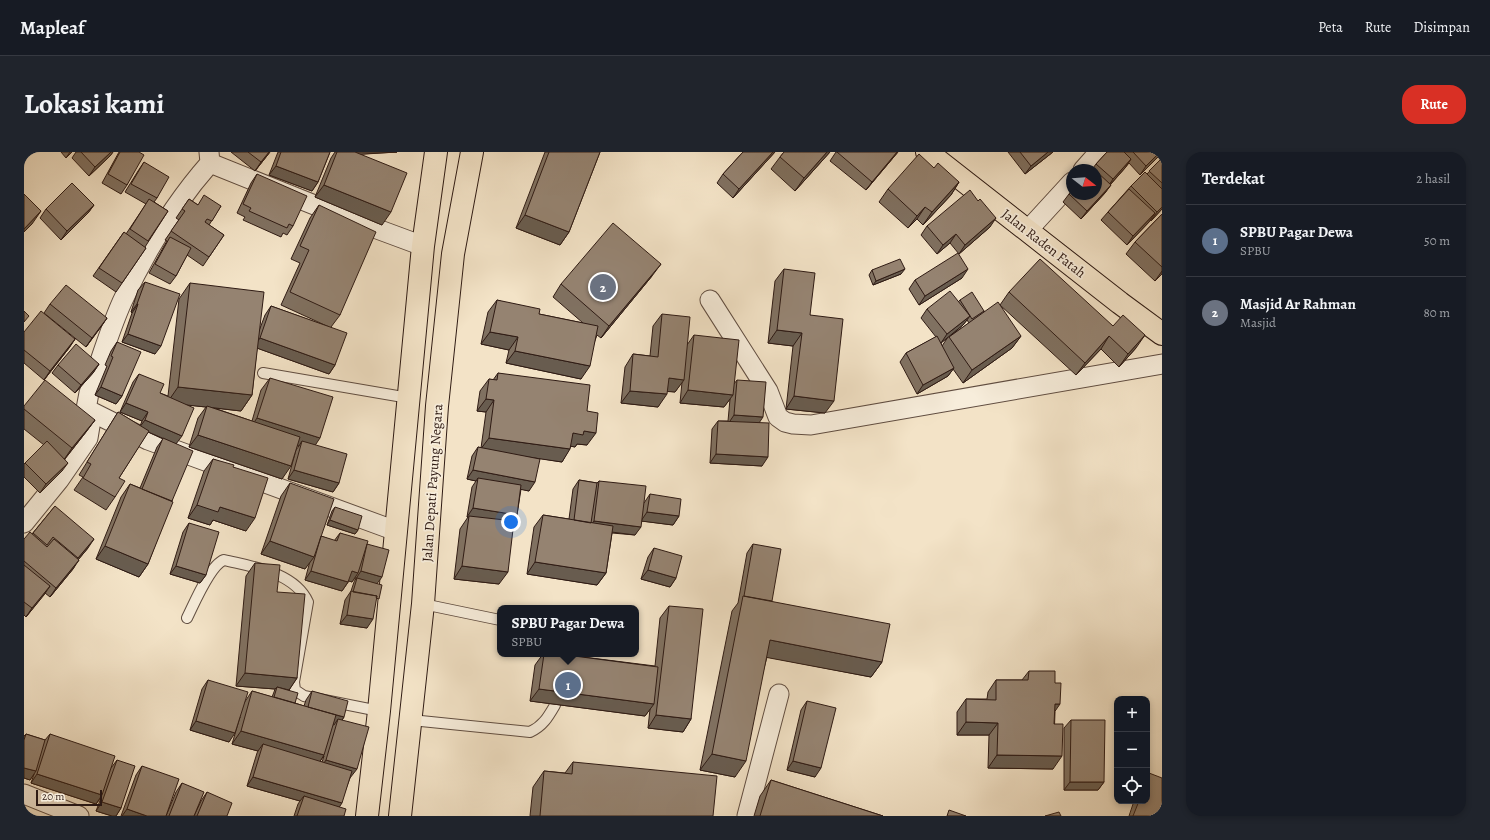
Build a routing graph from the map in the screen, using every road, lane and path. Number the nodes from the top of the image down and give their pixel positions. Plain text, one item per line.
1 (436, 152) edge
2 (472, 152) edge
3 (927, 152) edge
4 (1099, 152) edge
5 (209, 158) edge
6 (1088, 164) edge
7 (1066, 189) edge
8 (1028, 230) junction
9 (423, 246) junction
10 (710, 300) dead end
11 (1162, 334) edge
12 (1162, 364) edge
13 (262, 373) dead end
14 (409, 398) junction
15 (86, 409) junction
16 (24, 523) edge
17 (396, 531) junction
18 (423, 604) junction
19 (187, 618) dead end
20 (497, 619) edge
21 (780, 694) dead end
22 (555, 704) edge
23 (379, 711) junction
24 (411, 720) junction
25 (24, 794) edge
26 (79, 816) edge
27 (367, 816) edge
28 (400, 816) edge
29 (747, 816) edge

1 - 9 highway, Jalan Depati Payung Negara
2 - 18 highway, Jalan Depati Payung Negara
3 - 8 highway, Jalan Raden Fatah
4 - 6 street
5 - 9 street
5 - 15 street
7 - 8 street
8 - 11 highway, Jalan Raden Fatah
9 - 14 highway, Jalan Depati Payung Negara
10 - 12 street
13 - 14 lane
14 - 17 highway, Jalan Depati Payung Negara
15 - 16 street
15 - 17 street
17 - 23 highway, Jalan Depati Payung Negara
18 - 20 lane
18 - 24 highway, Jalan Depati Payung Negara
19 - 23 lane
21 - 29 street
22 - 24 lane
23 - 27 highway, Jalan Depati Payung Negara
24 - 28 highway, Jalan Depati Payung Negara
25 - 26 street

